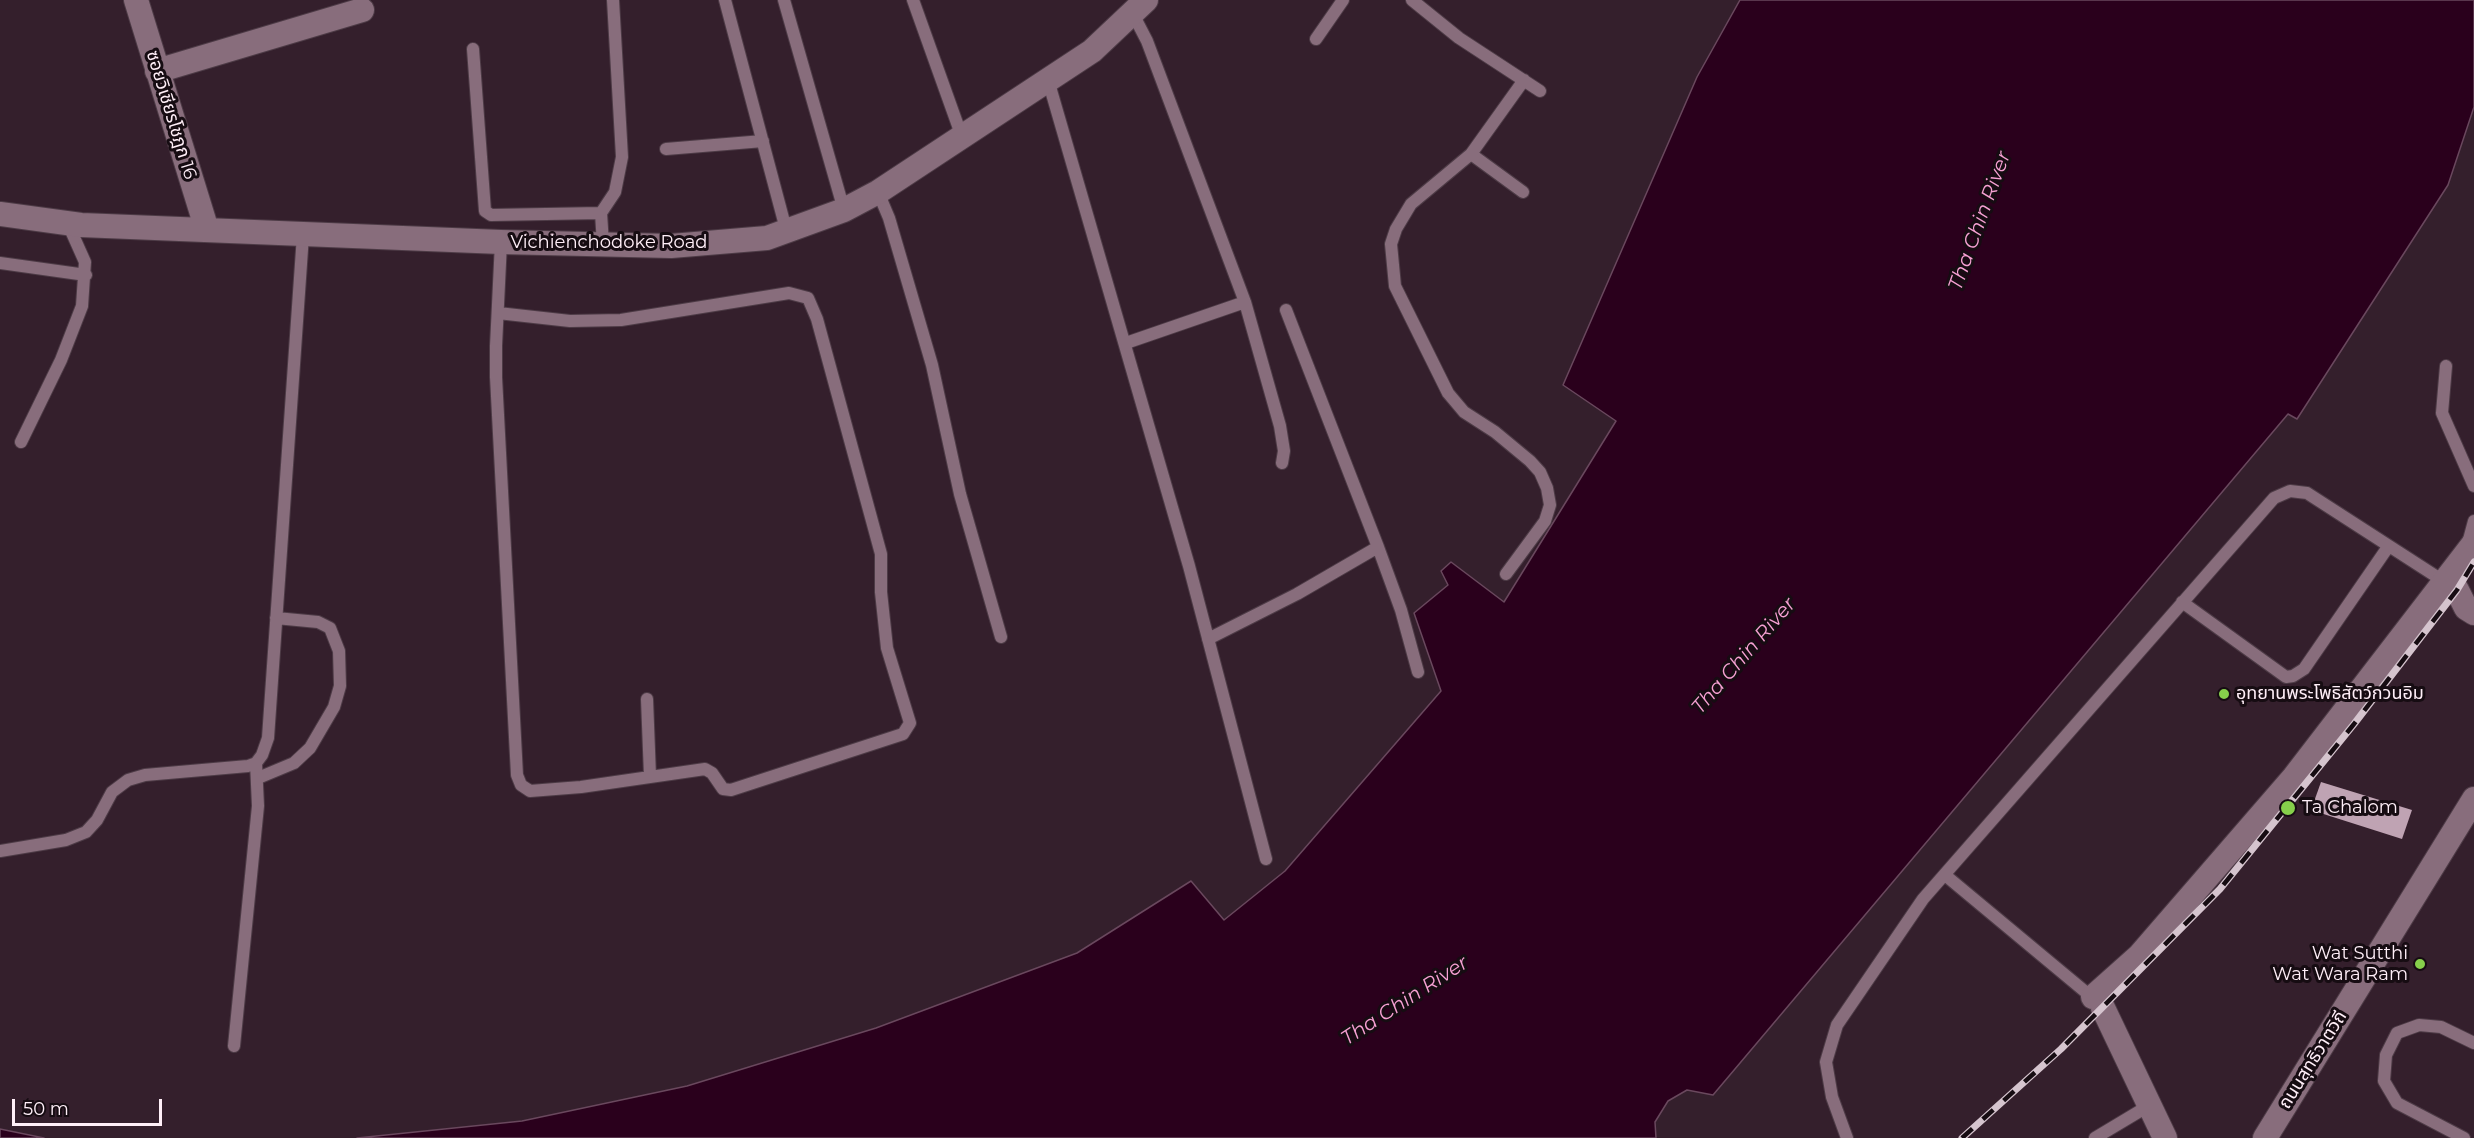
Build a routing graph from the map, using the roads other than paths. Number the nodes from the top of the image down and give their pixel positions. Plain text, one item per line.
1 (136, 0) edge
2 (613, 0) edge
3 (725, 0) edge
4 (784, 0) edge
5 (913, 0) edge
6 (1343, 0) edge
7 (1412, 0) edge
8 (1140, 7) edge
9 (362, 10) dead end
10 (1316, 39) dead end
11 (472, 49) dead end
12 (158, 71) junction
13 (1048, 80) junction
14 (1524, 80) junction
15 (1540, 91) dead end
16 (962, 137) junction
17 (763, 141) junction
18 (666, 149) dead end
19 (1471, 154) junction
20 (878, 192) junction
21 (1523, 192) dead end
22 (844, 210) junction
23 (601, 213) junction
24 (0, 214) edge
25 (74, 225) junction
26 (207, 230) junction
27 (787, 232) junction
28 (303, 236) junction
29 (501, 242) junction
30 (603, 244) junction
31 (0, 262) edge
32 (86, 275) junction
33 (1245, 302) junction
34 (1286, 310) dead end
35 (498, 313) junction
36 (1126, 343) junction
37 (2446, 366) dead end
38 (21, 442) dead end
39 (1282, 463) dead end
40 (2474, 486) edge
41 (2474, 521) edge
42 (1378, 547) junction
43 (2388, 547) junction
44 (2470, 549) edge
45 (1506, 574) dead end
46 (2451, 586) junction
47 (2182, 602) junction
48 (2474, 613) edge
49 (276, 618) junction
50 (1001, 637) dead end
51 (1208, 639) junction
52 (1418, 672) dead end
53 (647, 699) dead end
54 (256, 763) junction
55 (650, 776) junction
56 (258, 778) junction
57 (2474, 799) edge
58 (0, 851) edge
59 (1266, 859) dead end
60 (1946, 875) junction
61 (2098, 1003) junction
62 (2474, 1043) edge
63 (234, 1046) dead end
64 (2150, 1105) junction
65 (1847, 1138) edge
66 (2095, 1138) edge
67 (2165, 1138) edge
68 (2265, 1138) edge
69 (2464, 1138) edge

1 - 12 street, ซอยวิเชียรโชฎก 16
2 - 23 lane
3 - 17 lane
4 - 22 lane
5 - 16 lane
6 - 10 lane
7 - 14 lane
8 - 13 street, Vichienchodoke Road
8 - 33 lane
9 - 12 street
11 - 23 lane
12 - 26 street, ซอยวิเชียรโชฎก 16
13 - 16 street, Vichienchodoke Road
13 - 36 lane
14 - 15 lane
14 - 19 lane
16 - 20 street, Vichienchodoke Road
17 - 18 lane
17 - 27 lane
19 - 21 lane
19 - 45 lane
20 - 22 street, Vichienchodoke Road
20 - 50 lane
22 - 27 street, Vichienchodoke Road
23 - 30 lane
24 - 25 street, Vichienchodoke Road
25 - 26 street, Vichienchodoke Road
25 - 32 lane
26 - 28 street, Vichienchodoke Road
27 - 30 street, Vichienchodoke Road
28 - 29 street, Vichienchodoke Road
28 - 49 lane
29 - 30 street, Vichienchodoke Road
29 - 35 lane
31 - 32 lane
32 - 38 lane
33 - 36 lane
33 - 39 lane
34 - 42 lane
35 - 55 lane
35 - 55 lane
36 - 51 lane
37 - 40 lane
41 - 44 lane
42 - 51 lane
42 - 52 lane
43 - 46 lane
43 - 47 lane
43 - 47 lane
44 - 46 street
46 - 48 street
46 - 61 street
47 - 60 lane
49 - 54 lane
49 - 56 lane
51 - 59 lane
53 - 55 lane
54 - 56 lane
54 - 58 lane
56 - 63 lane
57 - 68 street, ถนนสุทธิวาตวิถี
60 - 61 lane
60 - 65 lane
61 - 64 street
62 - 69 lane
64 - 66 lane
64 - 67 street

